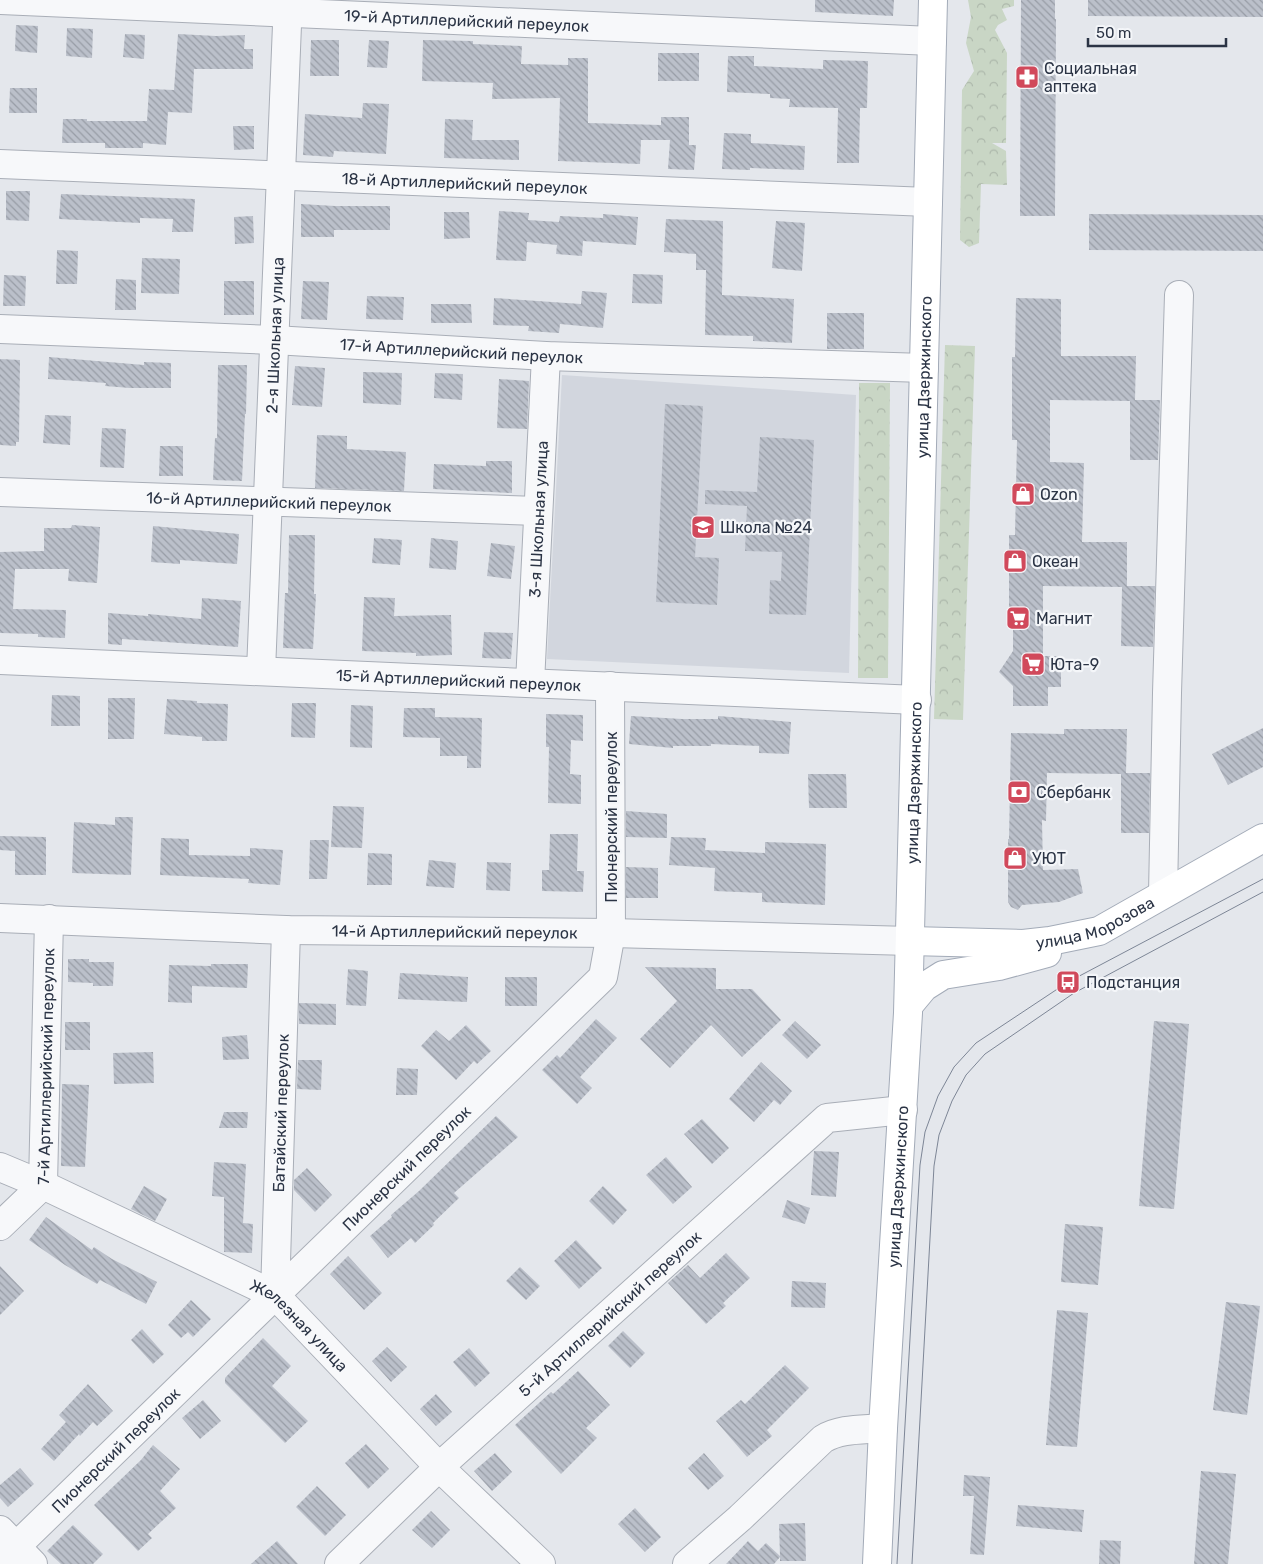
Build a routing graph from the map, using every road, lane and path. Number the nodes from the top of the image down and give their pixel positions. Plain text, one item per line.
1 (1, 0) edge
2 (933, 0) edge
3 (288, 6) edge
4 (932, 41) junction
5 (0, 164) edge
6 (281, 176) junction
7 (928, 202) junction
8 (1179, 296) dead end
9 (0, 329) edge
10 (274, 340) junction
11 (546, 356) junction
12 (924, 368) junction
13 (0, 492) edge
14 (268, 500) junction
15 (538, 511) junction
16 (0, 660) edge
17 (261, 671) junction
18 (530, 683) junction
19 (610, 686) junction
20 (917, 700) junction
21 (1263, 838) edge
22 (1163, 894) junction
23 (0, 918) edge
24 (50, 919) junction
25 (286, 930) junction
26 (1099, 931) junction
27 (611, 933) junction
28 (910, 941) junction
29 (908, 1005) junction
30 (903, 1110) junction
31 (0, 1167) edge
32 (43, 1185) junction
33 (0, 1226) edge
34 (275, 1295) junction
35 (883, 1428) junction
36 (439, 1467) junction
37 (12, 1551) edge
38 (340, 1564) edge
39 (541, 1564) edge
40 (687, 1564) edge
41 (877, 1564) edge

1 - 3 street, 19-й Артиллерийский переулок
2 - 4 main road, улица Дзержинского
3 - 4 street, 19-й Артиллерийский переулок
3 - 6 street, 2-я Школьная улица
4 - 7 main road, улица Дзержинского
5 - 6 street, 18-й Артиллерийский переулок
6 - 7 street, 18-й Артиллерийский переулок
6 - 10 street, 2-я Школьная улица
7 - 12 main road, улица Дзержинского
8 - 22 street
9 - 10 street, 17-й Артиллерийский переулок
10 - 11 street, 17-й Артиллерийский переулок
10 - 14 street, 2-я Школьная улица
11 - 12 street, 17-й Артиллерийский переулок
11 - 15 street, 3-я Школьная улица
12 - 20 main road, улица Дзержинского
13 - 14 street, 16-й Артиллерийский переулок
14 - 15 street, 16-й Артиллерийский переулок
14 - 17 street, 2-я Школьная улица
15 - 18 street, 3-я Школьная улица
16 - 17 street, 15-й Артиллерийский переулок
17 - 18 street, 15-й Артиллерийский переулок
18 - 19 street, 15-й Артиллерийский переулок
19 - 20 street, 15-й Артиллерийский переулок
19 - 27 street, Пионерский переулок
20 - 28 main road, улица Дзержинского
21 - 22 main road, улица Морозова
22 - 26 main road, улица Морозова
23 - 24 street, 14-й Артиллерийский переулок
24 - 25 street, 14-й Артиллерийский переулок
24 - 32 street, 7-й Артиллерийский переулок
25 - 27 street, 14-й Артиллерийский переулок
25 - 34 street, Батайский переулок
26 - 28 main road, улица Морозова
26 - 29 main road
27 - 28 street, 14-й Артиллерийский переулок
27 - 34 street, Пионерский переулок
28 - 29 main road, улица Дзержинского
29 - 30 main road, улица Дзержинского
30 - 35 main road, улица Дзержинского
30 - 36 street, 5-й Артиллерийский переулок
31 - 32 street, Железная улица
32 - 33 street, 7-й Артиллерийский переулок
32 - 34 street, Железная улица
34 - 36 street, Железная улица
34 - 37 street, Пионерский переулок
35 - 40 street
35 - 41 main road, улица Дзержинского
36 - 38 street, 5-й Артиллерийский переулок
36 - 39 street, Железная улица

